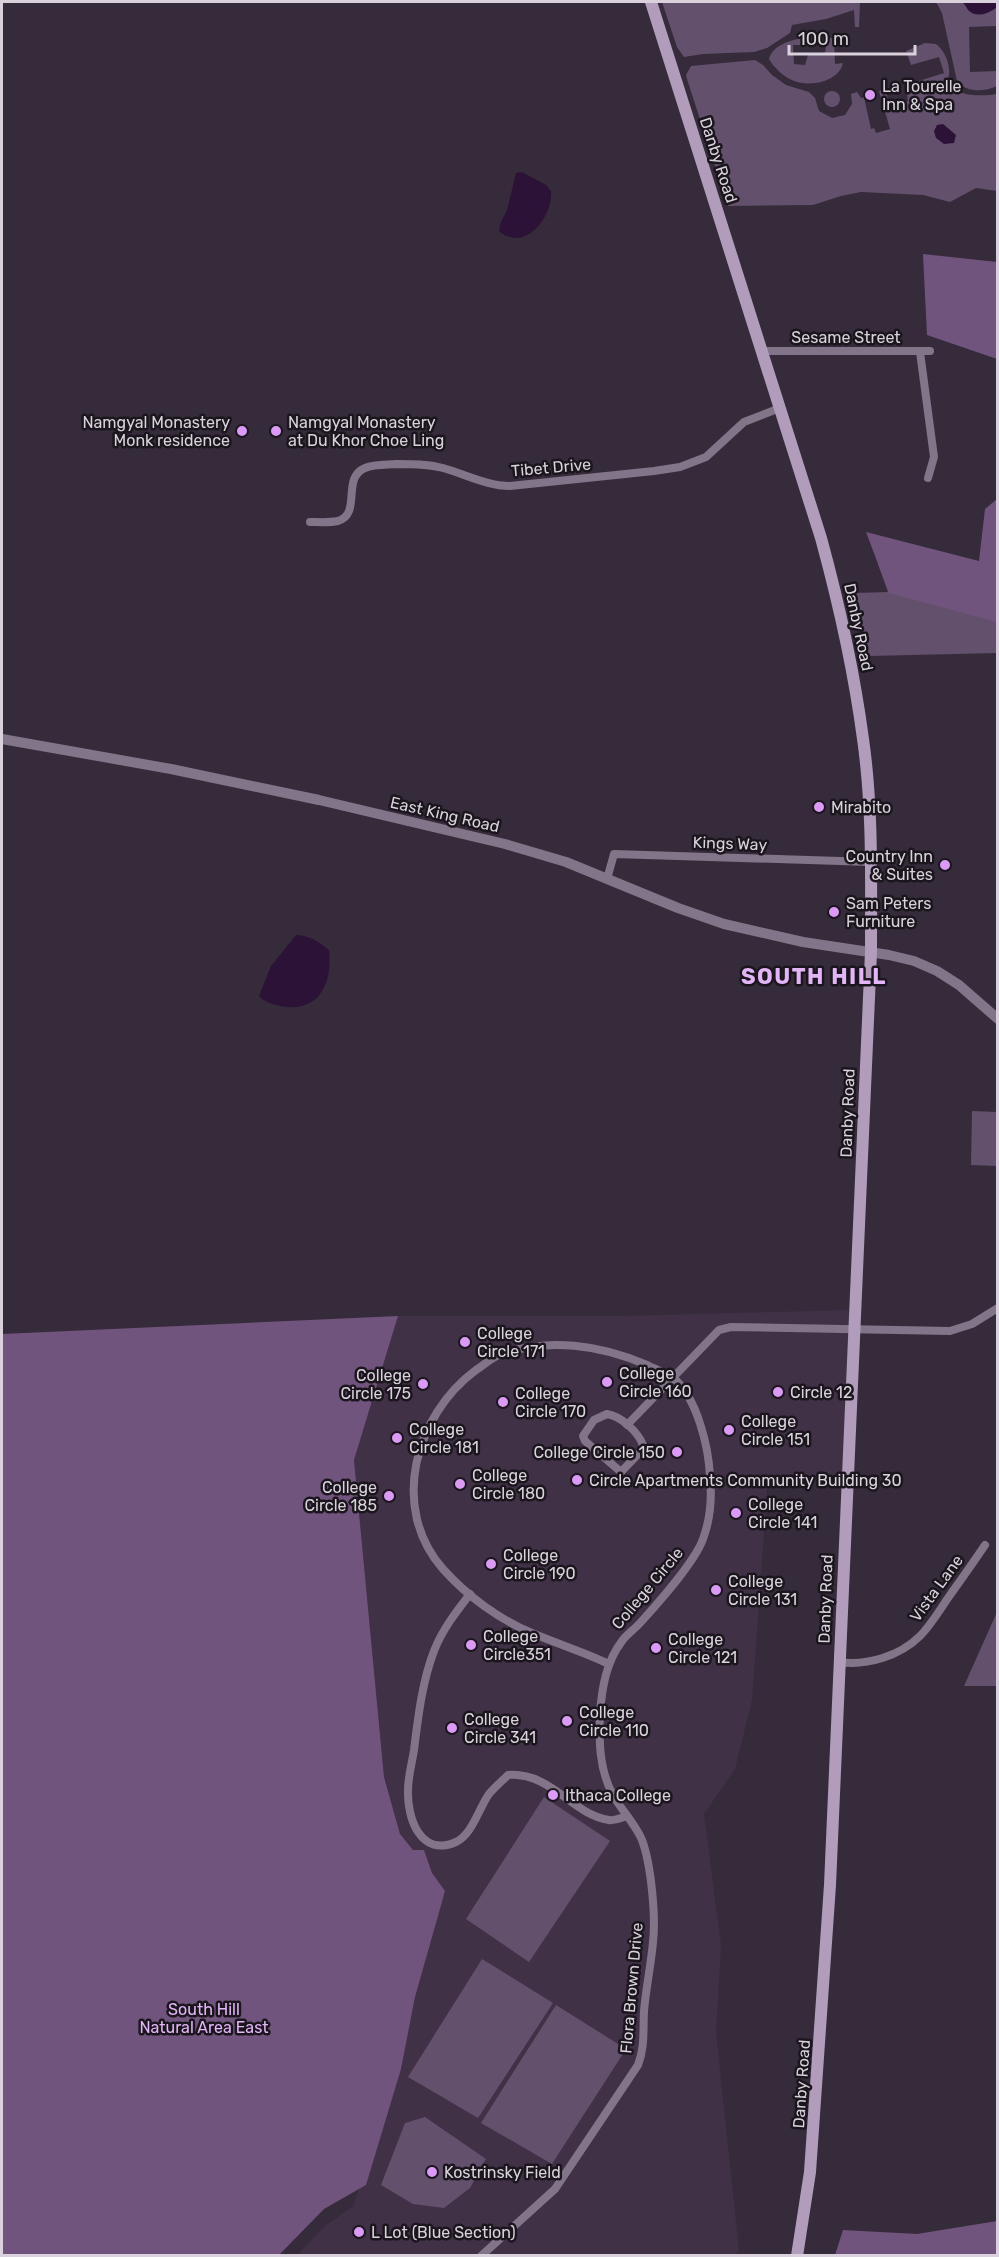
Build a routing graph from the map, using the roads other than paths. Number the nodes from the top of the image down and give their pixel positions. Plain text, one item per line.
1 (651, 2) edge
2 (762, 351) junction
3 (780, 408) junction
4 (928, 478) dead end
5 (310, 522) dead end
6 (2, 739) edge
7 (871, 862) junction
8 (607, 879) junction
9 (871, 952) junction
10 (998, 1019) edge
11 (998, 1308) edge
12 (853, 1330) junction
13 (672, 1377) junction
14 (627, 1425) junction
15 (985, 1545) dead end
16 (470, 1594) junction
17 (839, 1662) junction
18 (609, 1664) junction
19 (627, 1816) junction
20 (481, 2256) edge
21 (797, 2256) edge

1 - 2 main road, Danby Road
2 - 3 main road, Danby Road
2 - 4 street, Sesame Street
3 - 5 street, Tibet Drive
3 - 7 main road, Danby Road
6 - 8 street, East King Road
7 - 8 street, Kings Way
7 - 9 main road, Danby Road
8 - 9 street, East King Road
9 - 10 street, East King Road
9 - 12 main road, Danby Road
11 - 12 street
12 - 13 street
12 - 17 main road, Danby Road
13 - 14 street
13 - 16 street
13 - 18 street, College Circle
14 - 14 street
15 - 17 street, Vista Lane
16 - 18 street
16 - 19 street
17 - 21 main road, Danby Road
18 - 19 street, College Circle
19 - 20 street, Flora Brown Drive

